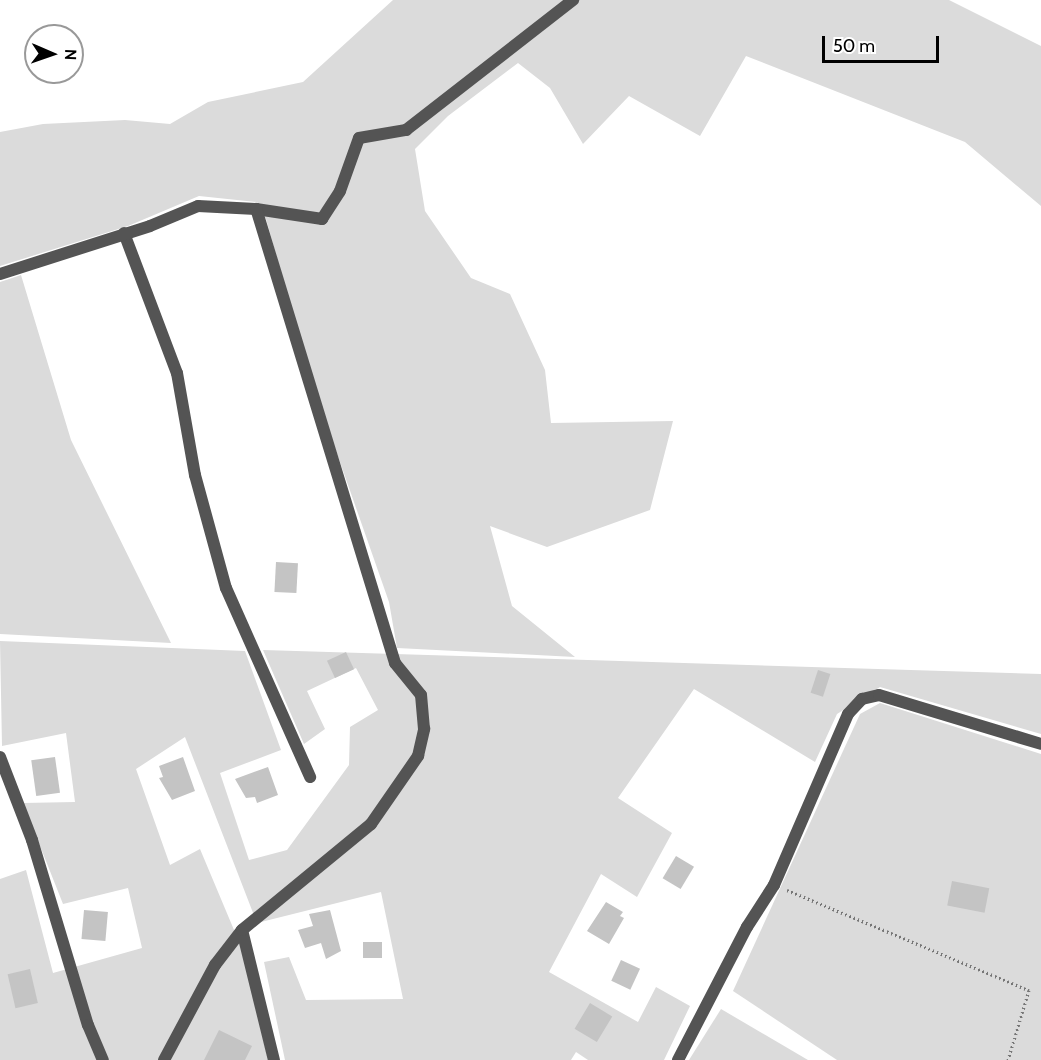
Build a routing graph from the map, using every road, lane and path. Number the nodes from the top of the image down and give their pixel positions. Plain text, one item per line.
1 (573, 0) edge
2 (256, 209) junction
3 (124, 233) junction
4 (0, 274) edge
5 (1041, 744) edge
6 (0, 757) edge
7 (310, 777) dead end
8 (774, 885) junction
9 (242, 930) junction
10 (103, 1060) edge
11 (164, 1060) edge
12 (274, 1060) edge
13 (678, 1060) edge
14 (1008, 1060) edge

1 - 2 street
2 - 3 street
2 - 9 street
3 - 4 street
3 - 7 street
5 - 8 street
6 - 10 street
8 - 13 street
8 - 14 path
9 - 11 street
9 - 12 street

